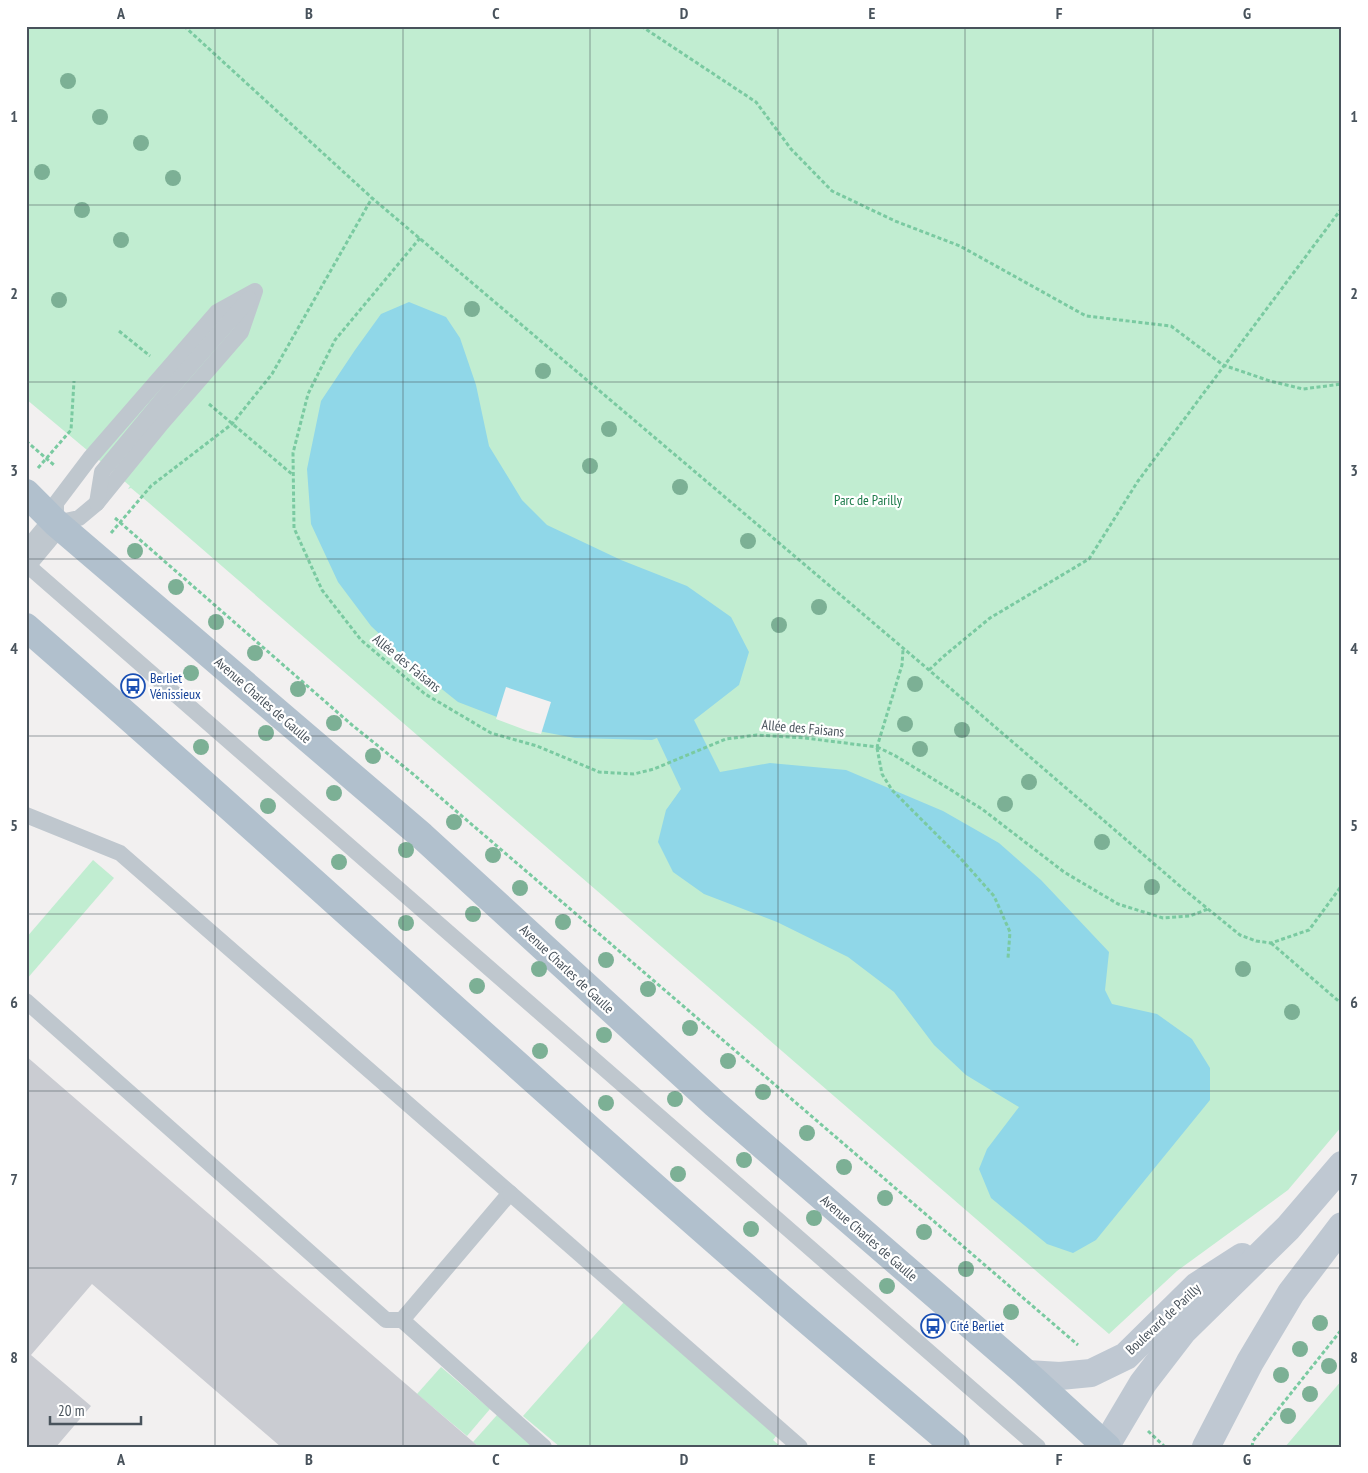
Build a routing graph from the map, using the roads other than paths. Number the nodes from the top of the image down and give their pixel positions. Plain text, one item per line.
1 (255, 292) junction
2 (102, 472) junction
3 (72, 480) junction
4 (31, 482) edge
5 (97, 503) junction
6 (56, 522) junction
7 (26, 559) edge
8 (26, 564) edge
9 (26, 627) edge
10 (26, 815) edge
11 (26, 1001) edge
12 (1342, 1165) edge
13 (510, 1193) junction
14 (1342, 1226) edge
15 (1288, 1228) junction
16 (402, 1320) junction
17 (1027, 1374) junction
18 (1210, 1442) edge
19 (1106, 1446) edge
20 (544, 1447) edge
21 (800, 1447) edge
22 (956, 1447) edge
23 (1038, 1447) edge

1 - 2 lane
1 - 3 lane
1 - 5 lane
2 - 3 lane
2 - 5 lane
3 - 6 lane
4 - 6 main road, Avenue Charles de Gaulle
5 - 6 lane
6 - 7 street
6 - 17 main road, Avenue Charles de Gaulle
8 - 23 lane
9 - 22 main road
10 - 13 lane
11 - 16 lane
12 - 15 main road, Boulevard de Parilly
13 - 16 lane
13 - 21 lane
14 - 18 main road
15 - 17 main road, Boulevard de Parilly
15 - 19 main road, Boulevard de Parilly
16 - 20 lane
17 - 19 main road, Avenue Charles de Gaulle

